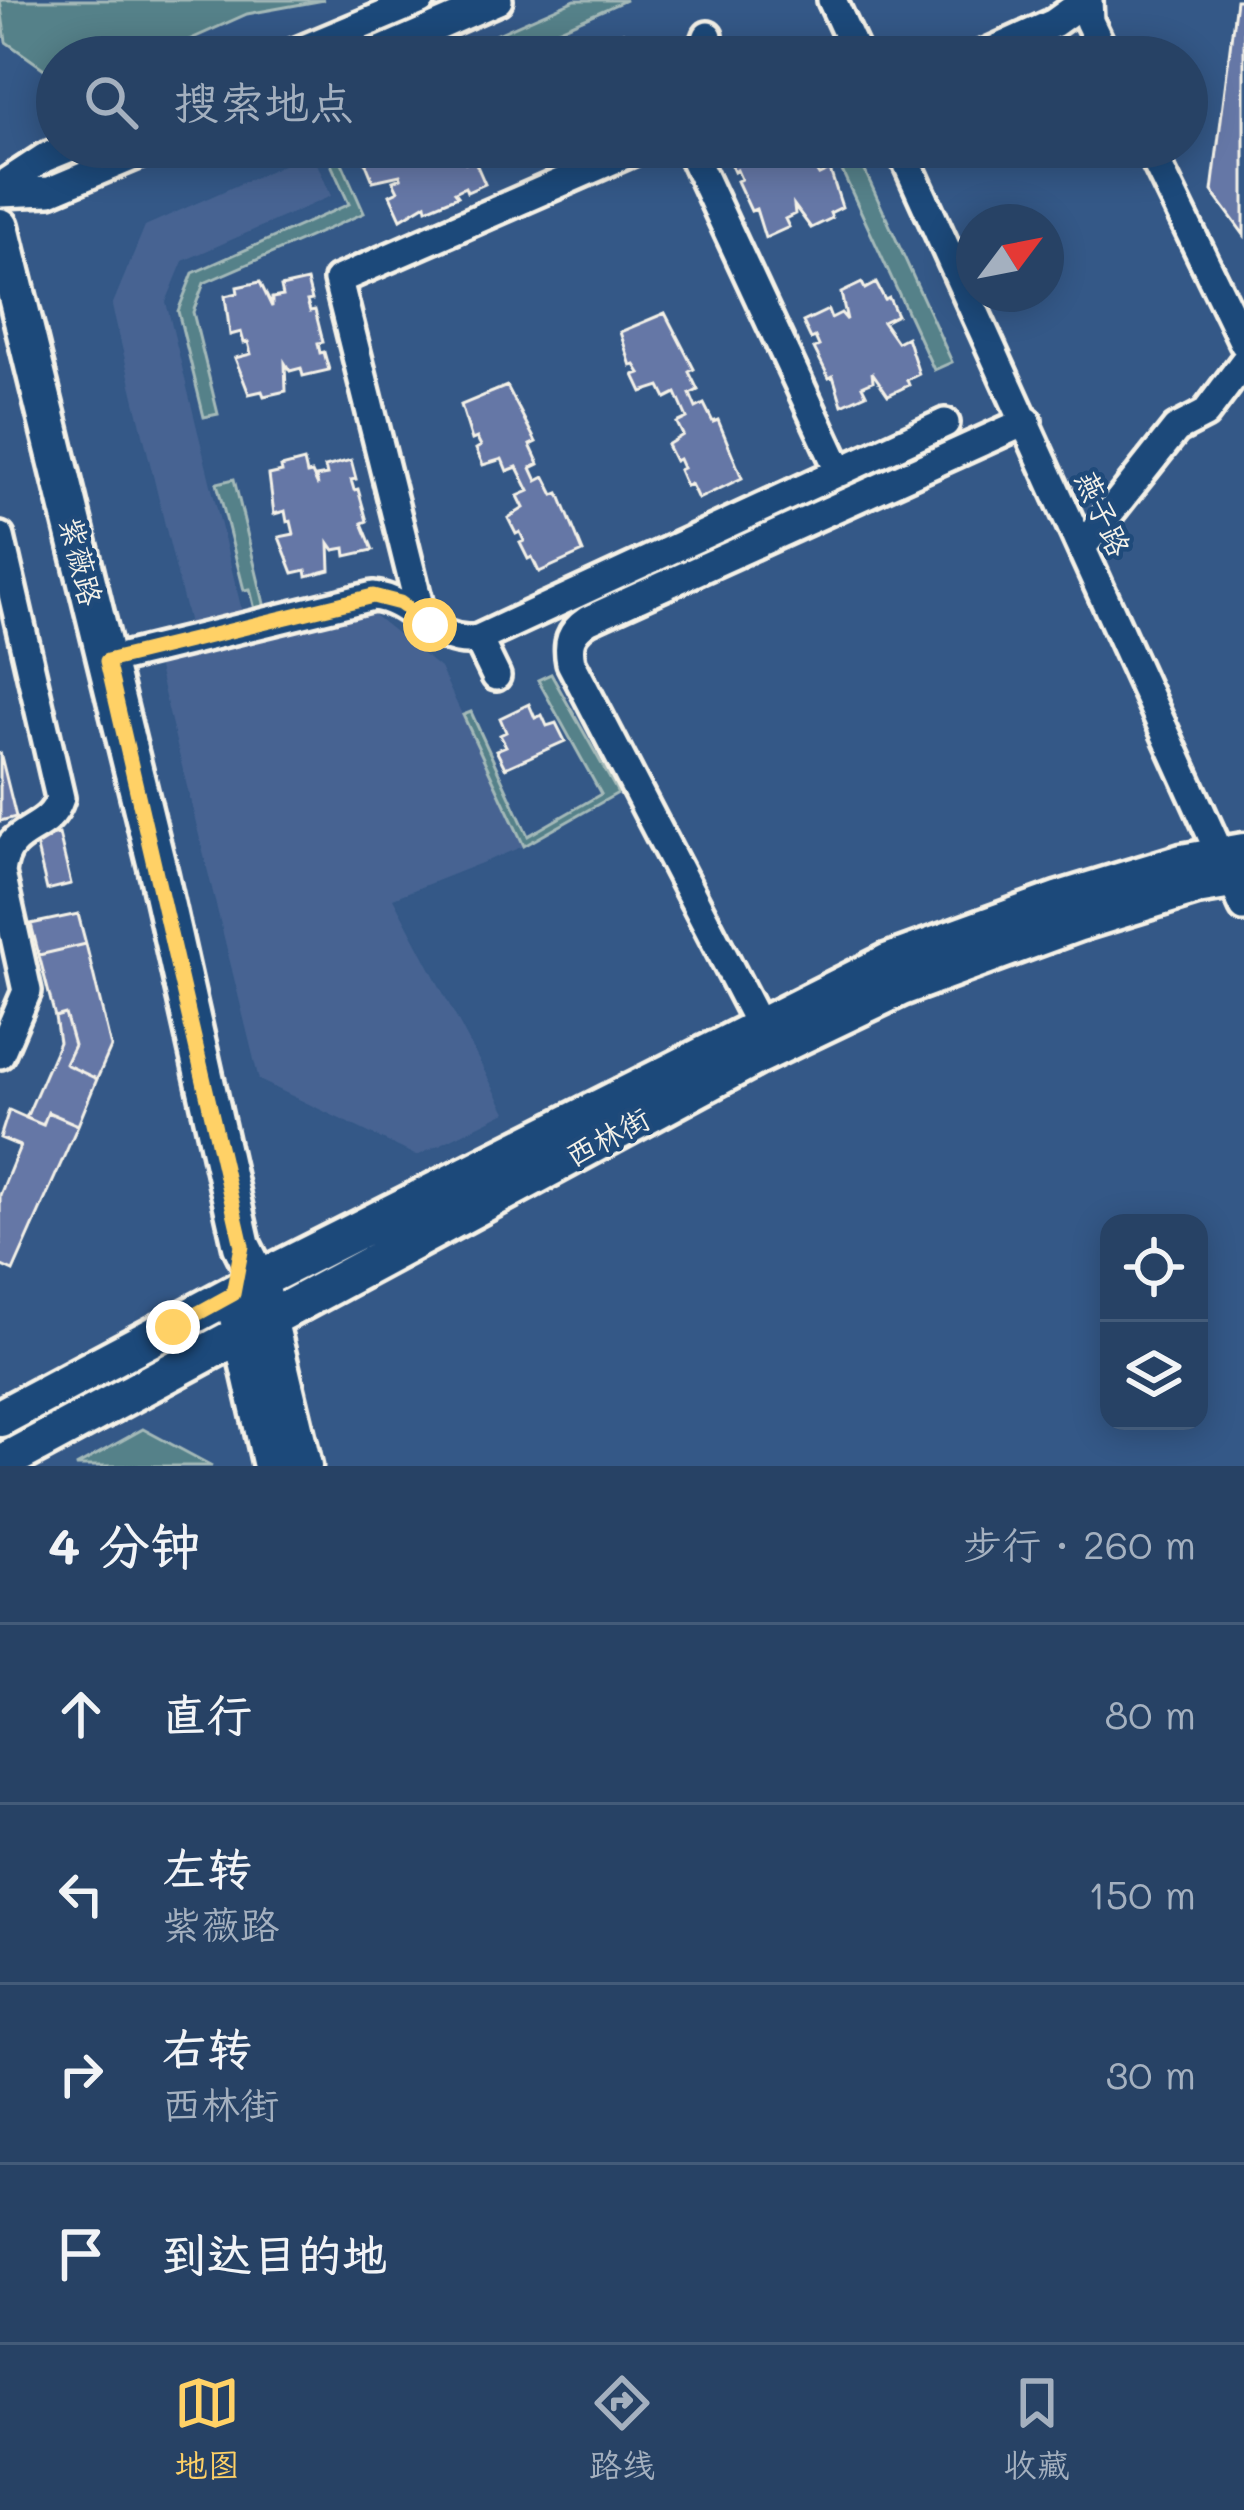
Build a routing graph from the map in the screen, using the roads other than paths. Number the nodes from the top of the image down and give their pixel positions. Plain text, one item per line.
1 (421, 0) edge
2 (498, 0) edge
3 (832, 0) edge
4 (1087, 0) edge
5 (335, 36) edge
6 (416, 36) edge
7 (848, 36) edge
8 (1025, 36) edge
9 (1096, 36) edge
10 (36, 164) edge
11 (105, 168) edge
12 (594, 168) edge
13 (699, 168) edge
14 (910, 168) edge
15 (1159, 168) edge
16 (0, 190) edge
17 (0, 227) edge
18 (1244, 343) edge
19 (1244, 362) edge
20 (1027, 422) junction
21 (945, 423) dead end
22 (840, 472) junction
23 (0, 537) edge
24 (1083, 546) junction
25 (414, 586) junction
26 (373, 596) junction
27 (430, 625) junction
28 (478, 639) junction
29 (107, 661) junction
30 (496, 676) dead end
31 (1237, 875) edge
32 (759, 1025) junction
33 (0, 1054) edge
34 (246, 1287) junction
35 (253, 1324) junction
36 (0, 1418) edge
37 (0, 1464) edge
38 (272, 1466) edge
39 (303, 1466) edge

1 - 5 street
2 - 6 street
3 - 7 street
4 - 8 street
4 - 9 street
10 - 16 street
11 - 16 street
12 - 25 street
13 - 22 street
14 - 20 street, 燕子路
15 - 18 street
17 - 29 main road, 紫薇路
19 - 24 street
20 - 24 street, 燕子路
20 - 32 street
21 - 22 street
22 - 28 street
23 - 33 street
24 - 31 street, 燕子路
25 - 26 street
25 - 27 street
26 - 27 street
26 - 29 street
27 - 28 street
28 - 30 street
29 - 34 main road, 紫薇路
31 - 32 main road, 西林街
31 - 35 main road, 西林街
32 - 34 main road, 西林街
34 - 35 main road, 紫薇路
34 - 36 main road, 西林街
35 - 37 main road, 西林街
35 - 38 main road, 紫薇路
35 - 39 main road, 紫薇路

